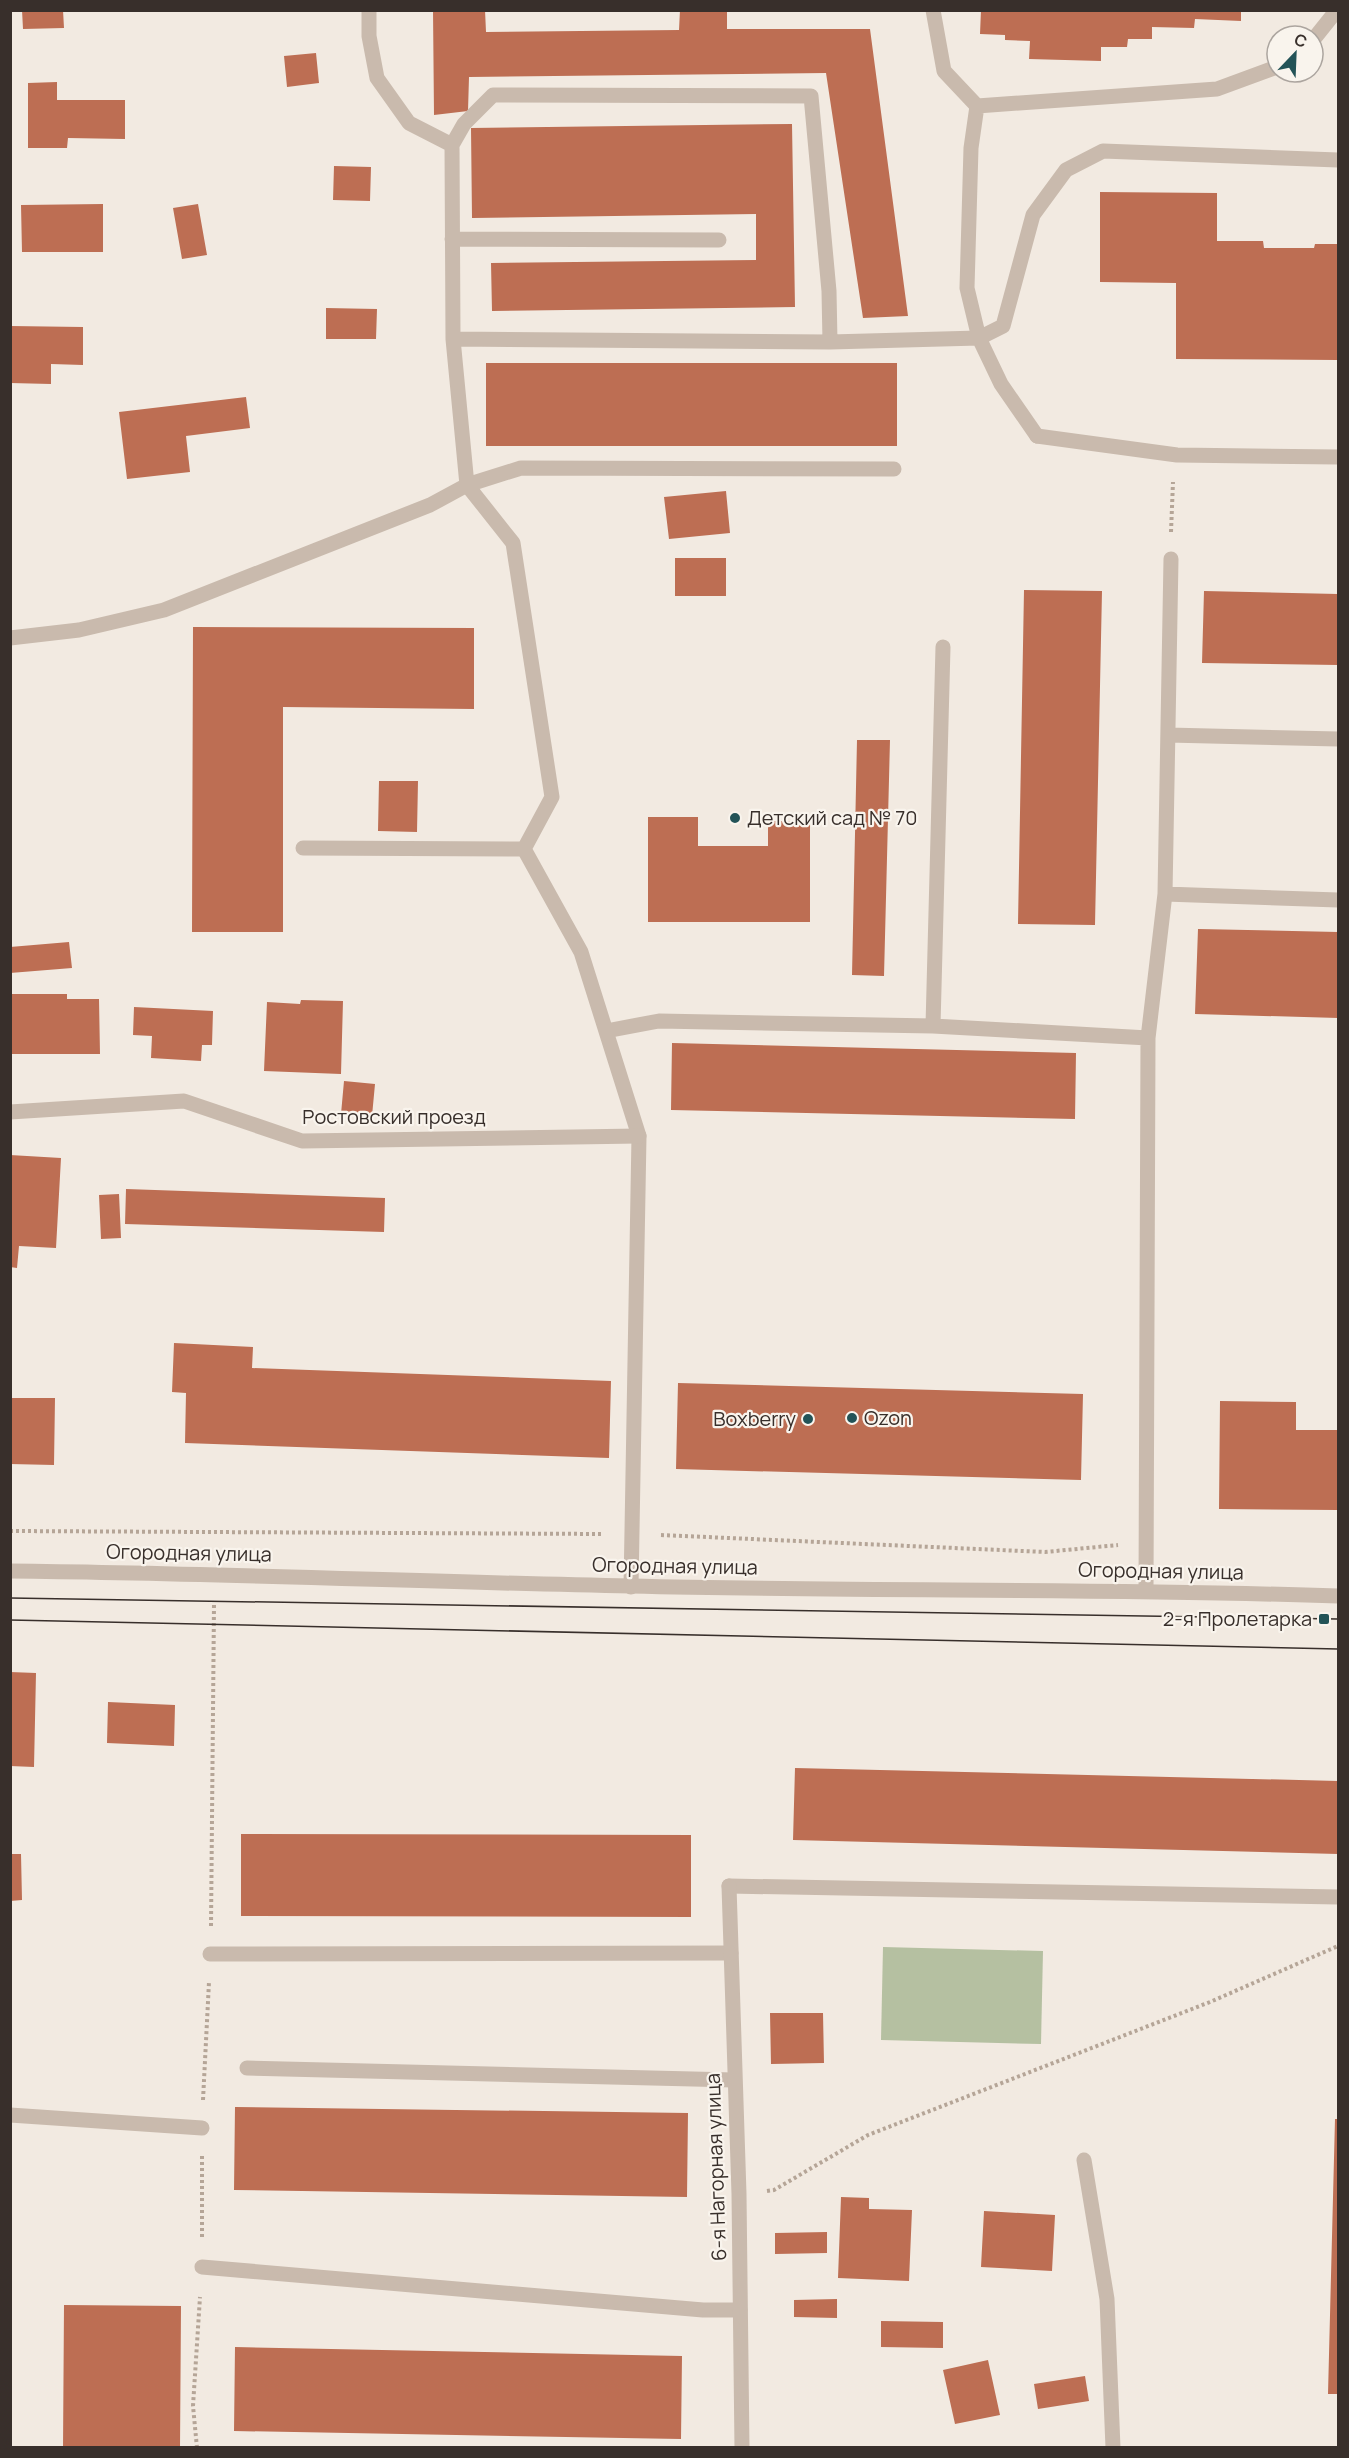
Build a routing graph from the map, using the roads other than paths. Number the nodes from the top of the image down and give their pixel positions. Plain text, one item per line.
1 (369, 10) edge
2 (933, 10) edge
3 (1337, 10) edge
4 (1325, 25) edge
5 (1265, 71) edge
6 (977, 106) junction
7 (452, 145) junction
8 (1338, 160) edge
9 (452, 239) junction
10 (719, 240) dead end
11 (979, 338) junction
12 (453, 339) junction
13 (830, 342) junction
14 (1338, 457) edge
15 (894, 469) dead end
16 (467, 485) junction
17 (1171, 559) dead end
18 (10, 638) edge
19 (943, 647) dead end
20 (1168, 735) junction
21 (1338, 739) edge
22 (303, 848) dead end
23 (524, 849) junction
24 (1165, 894) junction
25 (1338, 900) edge
26 (933, 1026) junction
27 (606, 1031) junction
28 (1148, 1038) junction
29 (10, 1112) edge
30 (639, 1136) junction
31 (10, 1571) edge
32 (631, 1587) junction
33 (1146, 1591) junction
34 (1338, 1596) edge
35 (1338, 1897) edge
36 (731, 1953) junction
37 (210, 1954) road end
38 (247, 2068) dead end
39 (734, 2080) junction
40 (10, 2115) edge
41 (202, 2128) road end
42 (1084, 2160) dead end
43 (202, 2267) road end
44 (740, 2310) junction
45 (742, 2448) edge
46 (1113, 2448) edge

1 - 7 street
2 - 6 street
3 - 4 street
5 - 6 street
6 - 11 street
7 - 9 street
7 - 13 street
8 - 11 street
9 - 10 street
9 - 12 street
11 - 13 street
11 - 14 street
12 - 13 street
12 - 16 street
15 - 16 street
16 - 18 street
16 - 23 street
17 - 20 street
19 - 26 street
20 - 21 street
20 - 24 street
22 - 23 street
23 - 27 street
24 - 25 street
24 - 28 street
26 - 27 street
26 - 28 street
27 - 30 street
28 - 33 street
29 - 30 street, Ростовский проезд
30 - 32 street
31 - 32 street, Огородная улица
32 - 33 street, Огородная улица
33 - 34 street, Огородная улица
35 - 36 street, 6-я Нагорная улица
36 - 37 street
36 - 39 street, 6-я Нагорная улица
38 - 39 street
39 - 44 street, 6-я Нагорная улица
40 - 41 street
42 - 46 street
43 - 44 street
44 - 45 street, 6-я Нагорная улица

